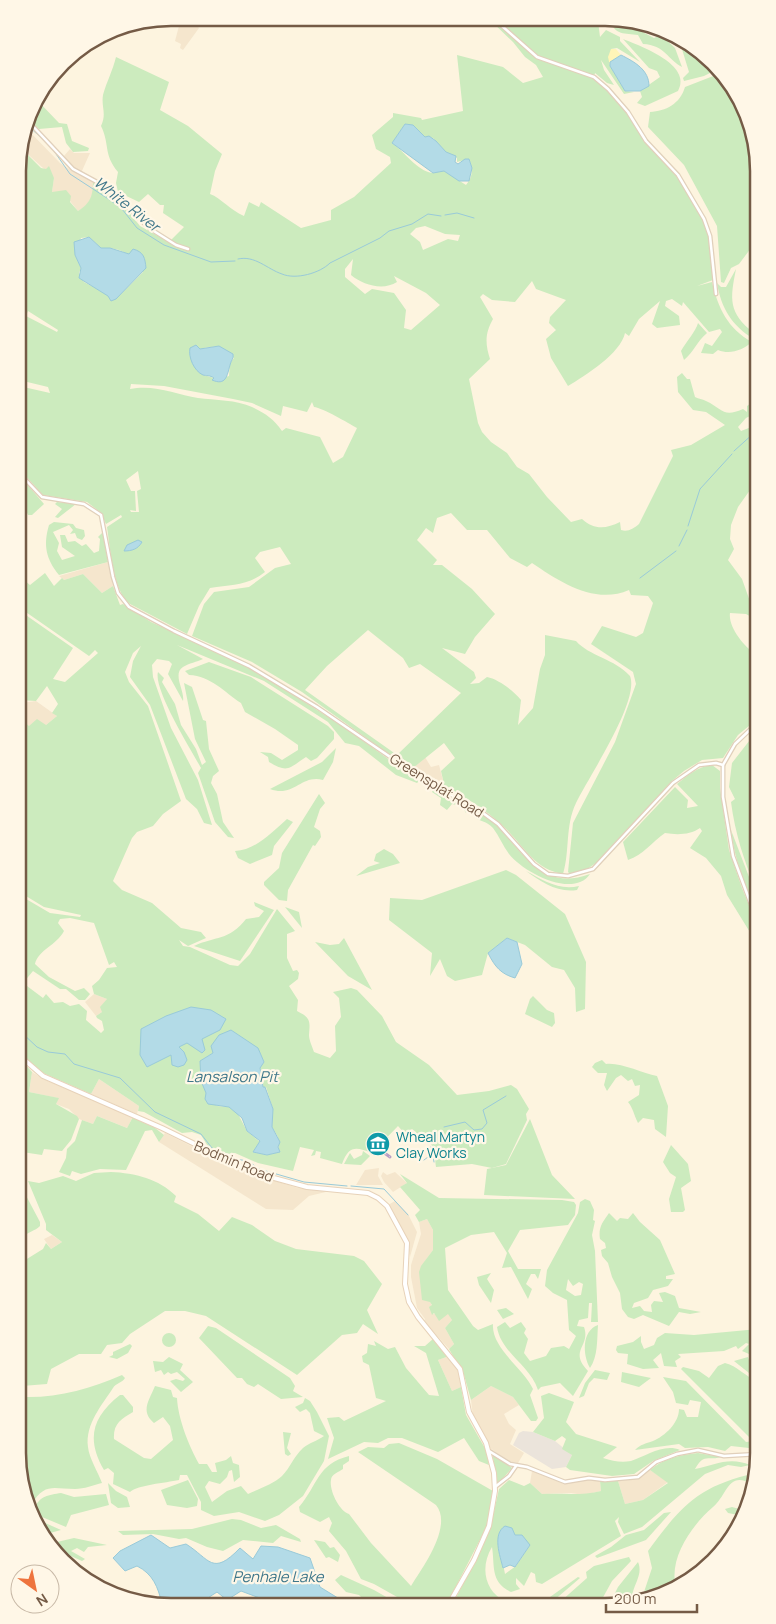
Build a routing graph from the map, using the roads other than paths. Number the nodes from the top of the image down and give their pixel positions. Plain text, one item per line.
1 (502, 26) edge
2 (33, 127) edge
3 (188, 249) dead end
4 (716, 294) dead end
5 (27, 481) edge
6 (750, 730) edge
7 (723, 765) junction
8 (749, 901) edge
9 (26, 1061) edge
10 (489, 1451) junction
11 (749, 1455) edge
12 (516, 1466) junction
13 (495, 1487) junction
14 (452, 1598) edge

1 - 4 street
2 - 3 street
5 - 7 street, Greensplat Road
6 - 7 street
7 - 8 street
9 - 10 main road, Bodmin Road
10 - 12 street
10 - 13 main road, Bodmin Road
11 - 12 street
12 - 13 street
13 - 14 main road, Bodmin Road

